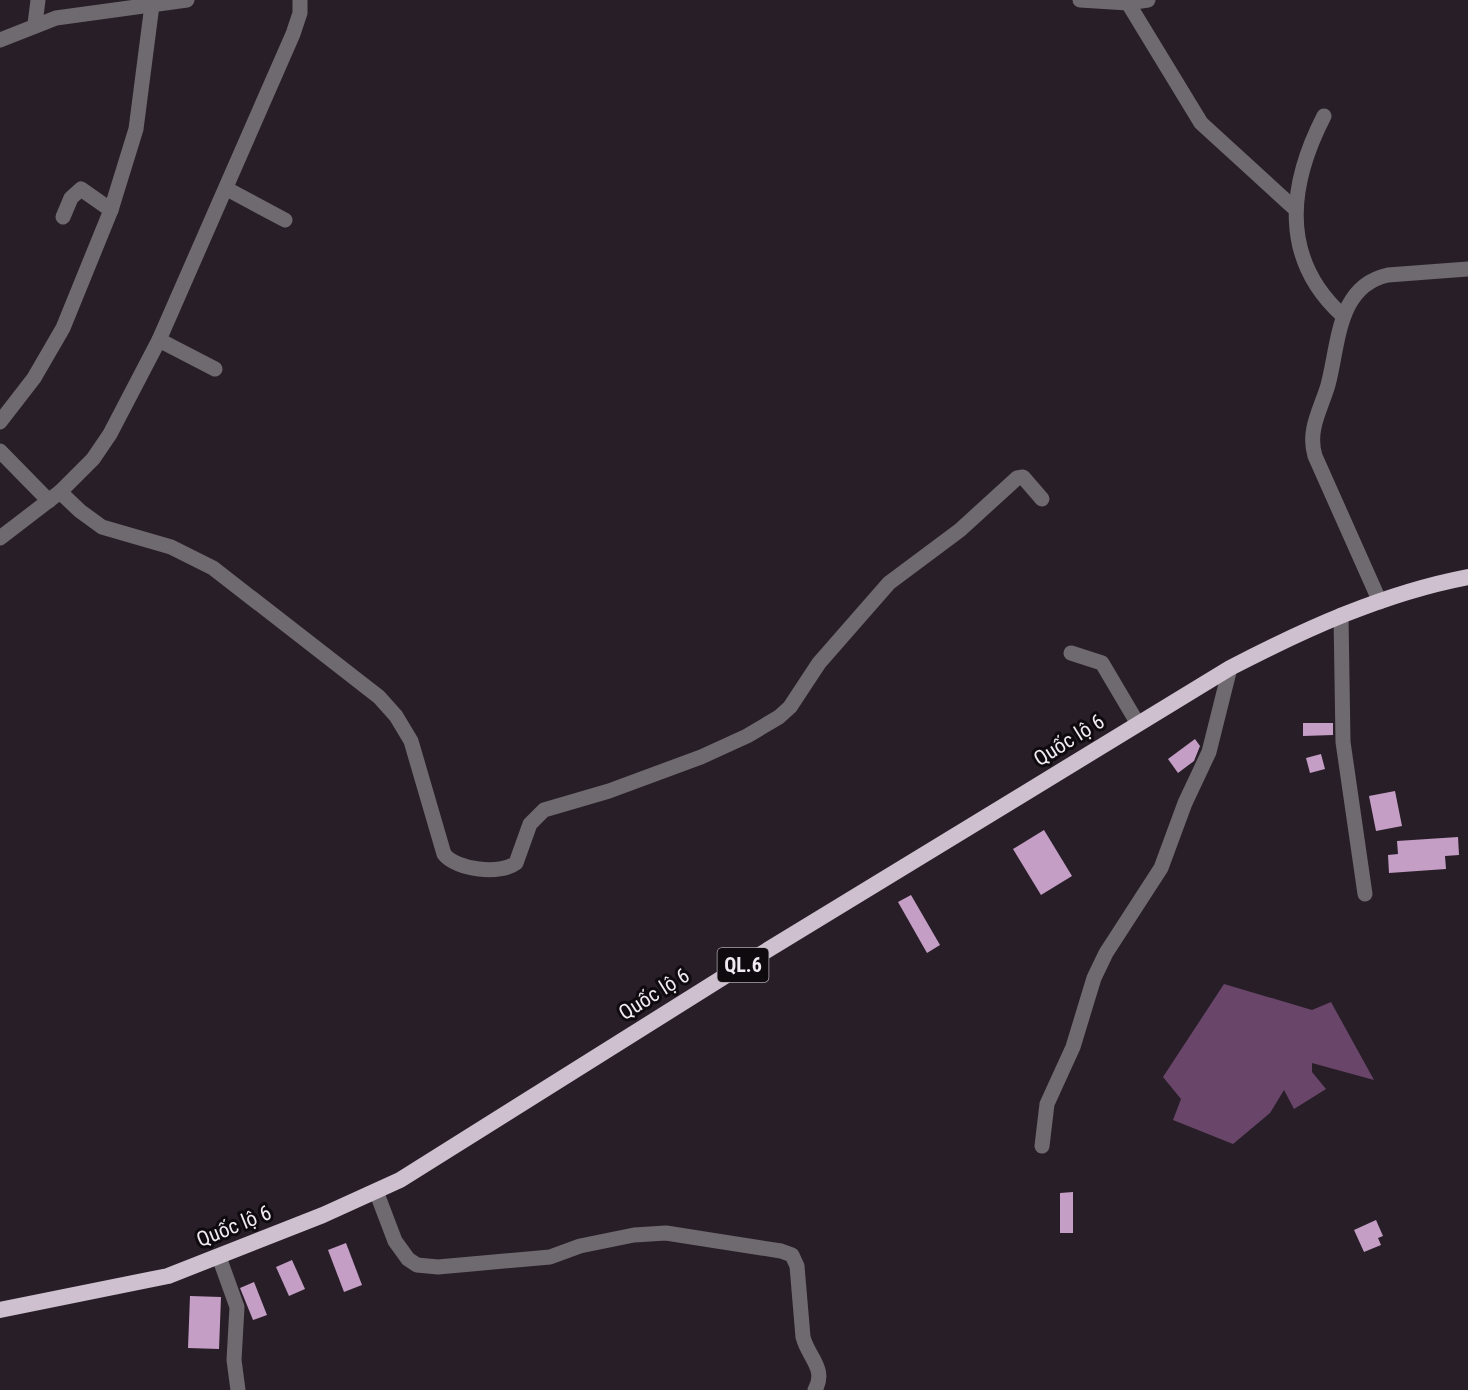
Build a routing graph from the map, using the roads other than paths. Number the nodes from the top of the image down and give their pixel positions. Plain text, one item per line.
1 (38, 0) edge
2 (187, 0) edge
3 (300, 0) edge
4 (1080, 0) edge
5 (1148, 0) edge
6 (1128, 3) junction
7 (152, 5) junction
8 (35, 24) junction
9 (0, 40) edge
10 (1324, 116) dead end
11 (227, 189) junction
12 (1294, 208) junction
13 (111, 210) junction
14 (63, 217) dead end
15 (285, 220) dead end
16 (1468, 269) edge
17 (1343, 316) junction
18 (159, 340) junction
19 (215, 369) dead end
20 (0, 422) edge
21 (0, 451) edge
22 (54, 496) junction
23 (1042, 499) dead end
24 (0, 538) edge
25 (1468, 577) edge
26 (1380, 602) junction
27 (1341, 615) junction
28 (1071, 653) dead end
29 (1230, 668) junction
30 (1138, 724) junction
31 (1365, 894) dead end
32 (1042, 1146) dead end
33 (376, 1191) junction
34 (219, 1257) junction
35 (0, 1310) edge
36 (238, 1390) edge
37 (815, 1390) edge

1 - 8 street
2 - 7 street
3 - 11 street
4 - 6 street
5 - 6 street
6 - 12 street
7 - 8 street
7 - 13 street
8 - 9 street
10 - 12 street
11 - 15 street
11 - 18 street
12 - 17 street
13 - 14 street
13 - 20 street
16 - 17 street
17 - 26 street
18 - 19 street
18 - 22 street
21 - 22 street
22 - 23 street
22 - 24 street
25 - 26 highway, Quốc lộ 6 / QL.6
26 - 27 highway, Quốc lộ 6 / QL.6
27 - 29 highway, Quốc lộ 6 / QL.6
27 - 31 street
28 - 30 street
29 - 30 highway, Quốc lộ 6 / QL.6
29 - 32 street
30 - 33 highway, Quốc lộ 6 / QL.6
33 - 34 highway, Quốc lộ 6 / QL.6
33 - 37 street
34 - 35 highway, Quốc lộ 6 / QL.6
34 - 36 street

